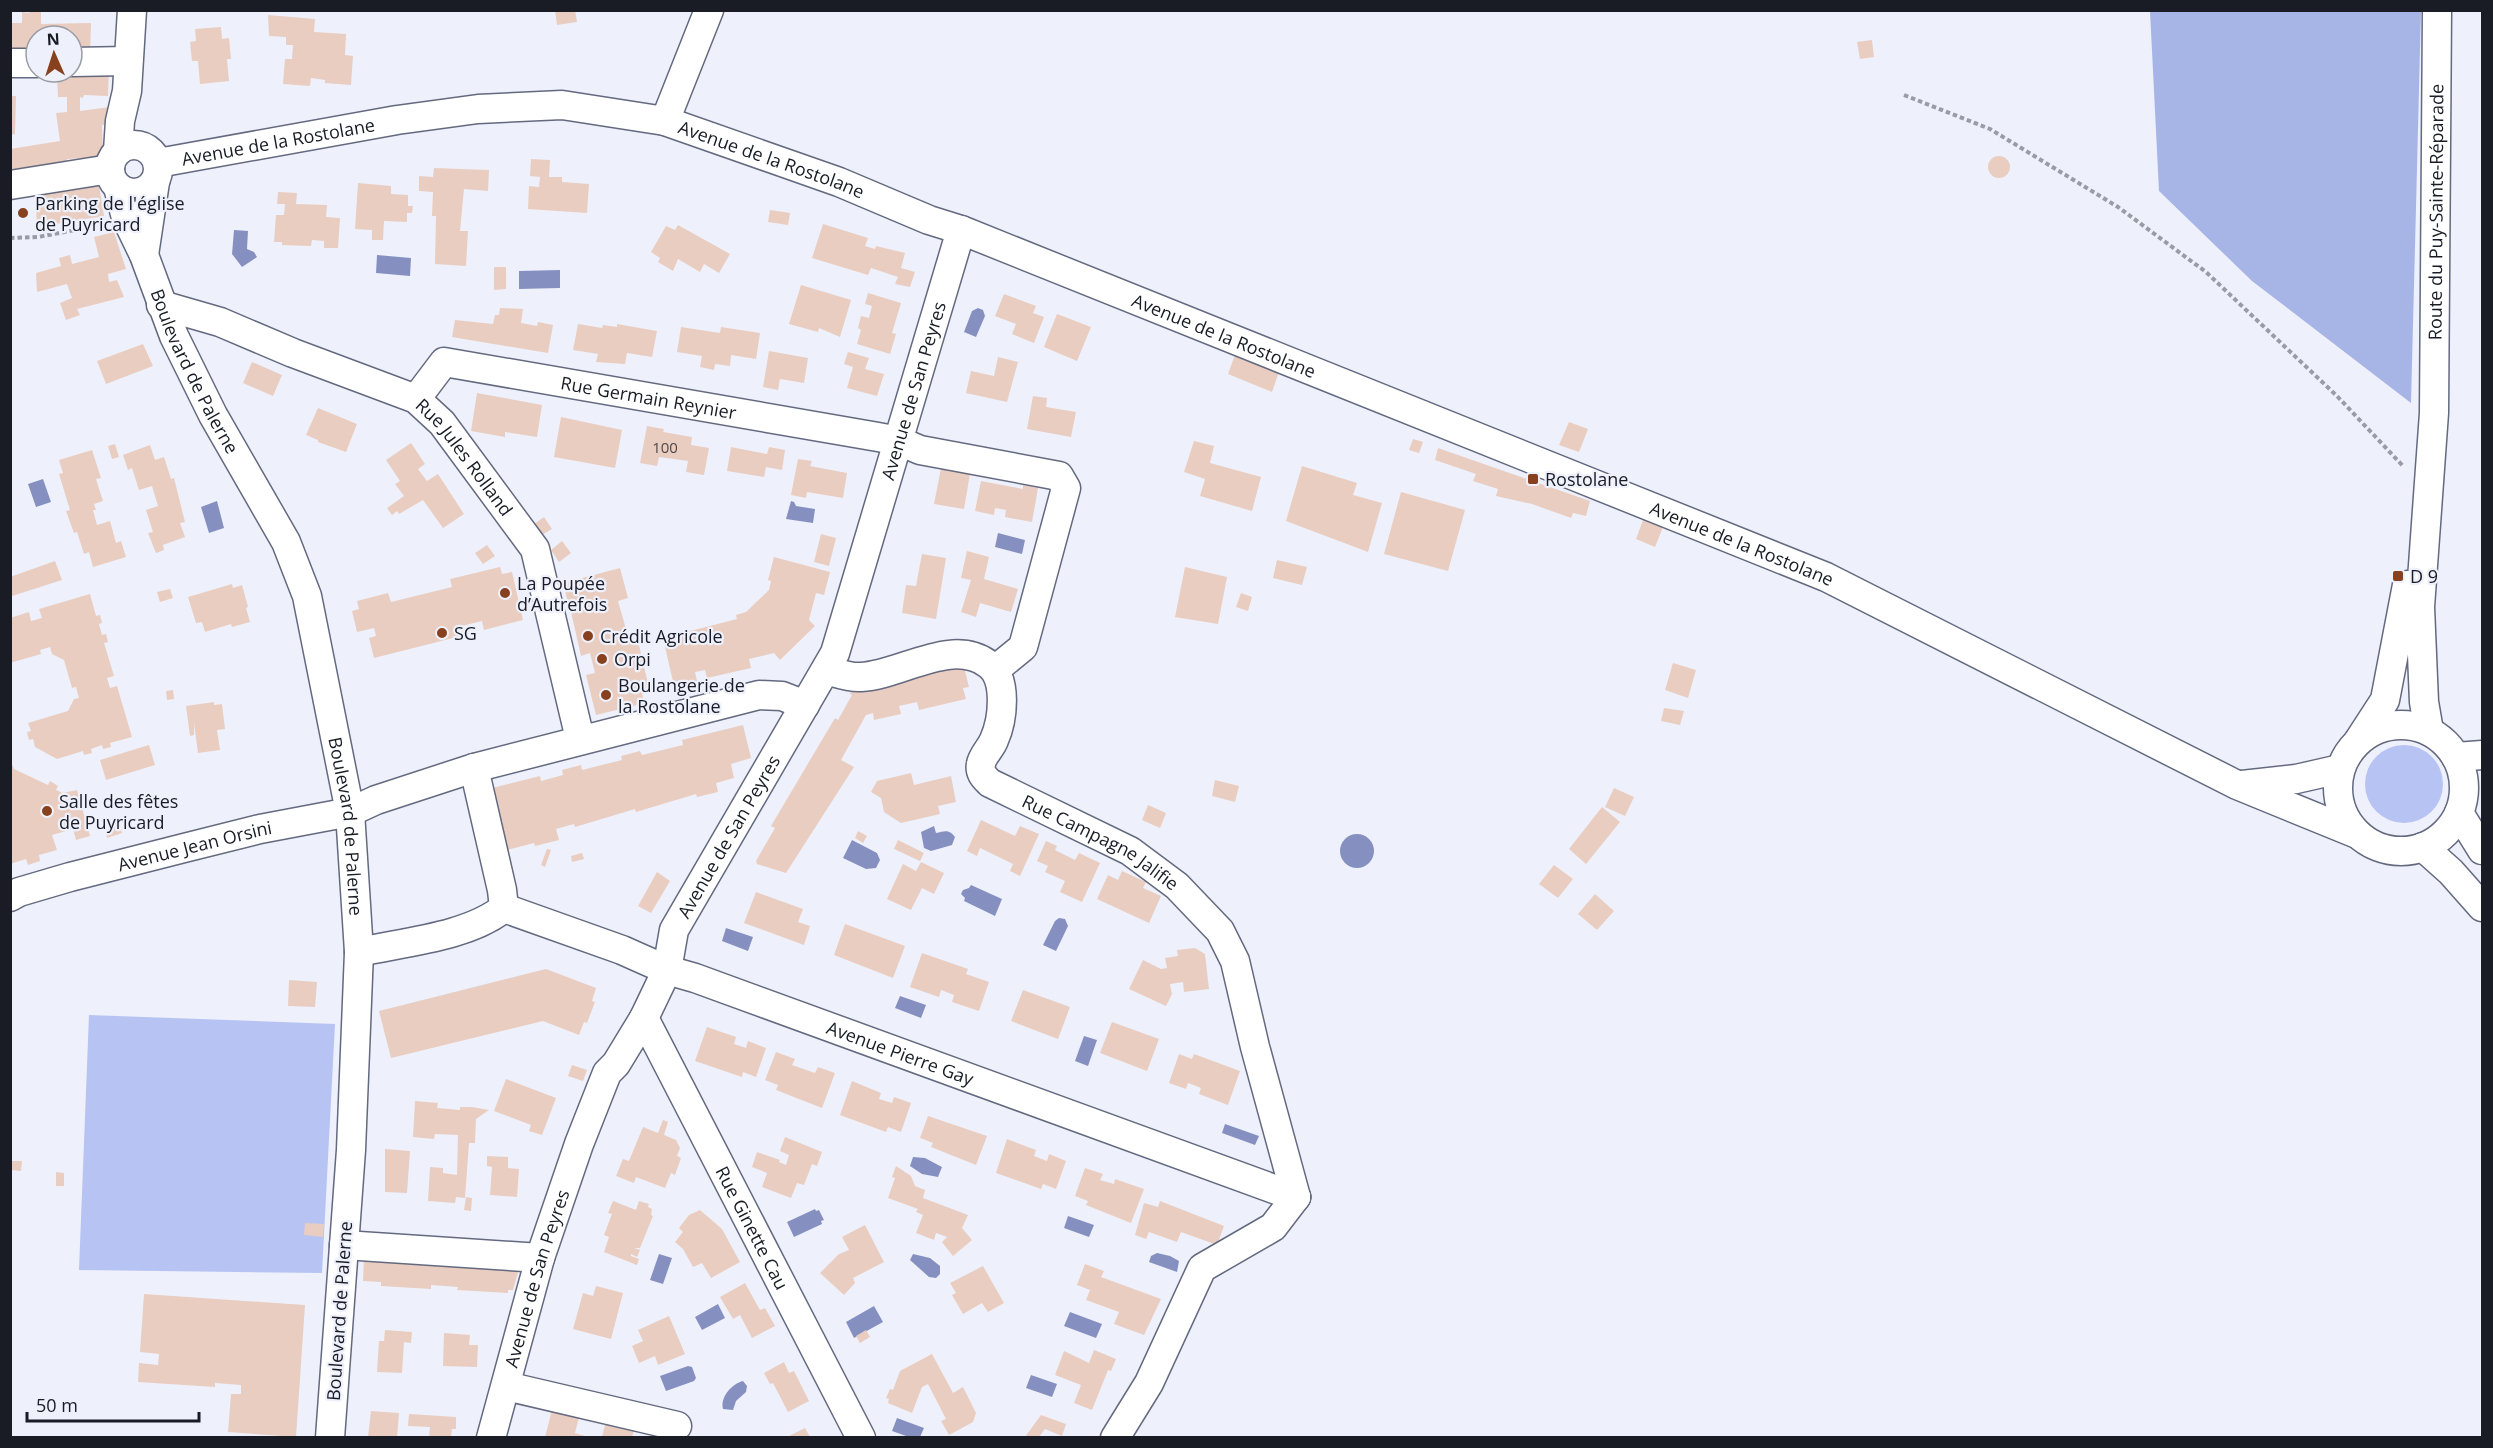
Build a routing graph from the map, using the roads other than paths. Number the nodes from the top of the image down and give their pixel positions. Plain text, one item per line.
1 (132, 10) edge
2 (709, 10) edge
3 (2437, 10) edge
4 (127, 61) junction
5 (84, 62) edge
6 (665, 121) junction
7 (134, 167) junction
8 (10, 184) edge
9 (961, 230) junction
10 (144, 255) junction
11 (161, 305) junction
12 (416, 399) junction
13 (2434, 413) junction
14 (899, 441) junction
15 (996, 669) junction
16 (826, 670) junction
17 (805, 705) junction
18 (2429, 731) junction
19 (580, 740) junction
20 (2359, 740) junction
21 (2469, 756) edge
22 (474, 768) junction
23 (2340, 768) junction
24 (2237, 785) junction
25 (350, 812) junction
26 (2459, 813) junction
27 (2357, 834) junction
28 (2423, 847) junction
29 (2482, 850) edge
30 (42, 886) junction
31 (10, 897) edge
32 (2482, 907) edge
33 (504, 908) junction
34 (10, 916) edge
35 (359, 952) junction
36 (667, 970) junction
37 (644, 1018) junction
38 (1296, 1197) junction
39 (344, 1245) junction
40 (540, 1258) junction
41 (506, 1386) junction
42 (677, 1426) dead end
43 (330, 1437) edge
44 (491, 1437) edge
45 (861, 1437) edge
46 (1115, 1437) edge

1 - 4 street
2 - 6 street
3 - 13 street, Route du Puy-Sainte-Réparade
4 - 5 street
4 - 7 street
6 - 7 street, Avenue de la Rostolane
6 - 9 street, Avenue de la Rostolane
7 - 8 street, Avenue de la Rostolane
7 - 10 street, Boulevard de Palerne
7 - 10 street, Boulevard de Palerne
9 - 14 street, Avenue de San Peyres
9 - 24 street, Avenue de la Rostolane
10 - 11 street, Boulevard de Palerne
11 - 12 street, Rue Jules Rolland
11 - 25 street, Boulevard de Palerne
12 - 14 street, Rue Germain Reynier
12 - 19 street, Rue Jules Rolland
13 - 18 street, Route du Puy-Sainte-Réparade
13 - 20 street, Route du Puy-Sainte-Réparade
14 - 15 street
14 - 16 street, Avenue de San Peyres
15 - 16 street
15 - 38 street, Rue Campagne Jalifie
16 - 17 street, Avenue de San Peyres
17 - 19 street, Avenue Jean Orsini
17 - 36 street, Avenue de San Peyres
18 - 20 street
18 - 21 street
19 - 22 street, Avenue Jean Orsini
20 - 23 street
21 - 26 street
22 - 25 street, Avenue Jean Orsini
22 - 33 street
23 - 24 street
23 - 27 street
24 - 27 street, Avenue de la Rostolane
25 - 30 street, Avenue Jean Orsini
25 - 35 street, Boulevard de Palerne
26 - 28 street
26 - 29 street
27 - 28 street
28 - 32 street
30 - 31 street, Avenue Jean Orsini
30 - 34 street
33 - 35 street
33 - 36 street, Avenue Pierre Gay
35 - 39 street, Boulevard de Palerne
36 - 37 street, Avenue de San Peyres
36 - 38 street, Avenue Pierre Gay
37 - 40 street, Avenue de San Peyres
37 - 45 street, Rue Ginette Cau
38 - 46 street
39 - 40 street
39 - 43 street, Boulevard de Palerne
40 - 41 street, Avenue de San Peyres
41 - 42 street
41 - 44 street, Avenue de San Peyres

